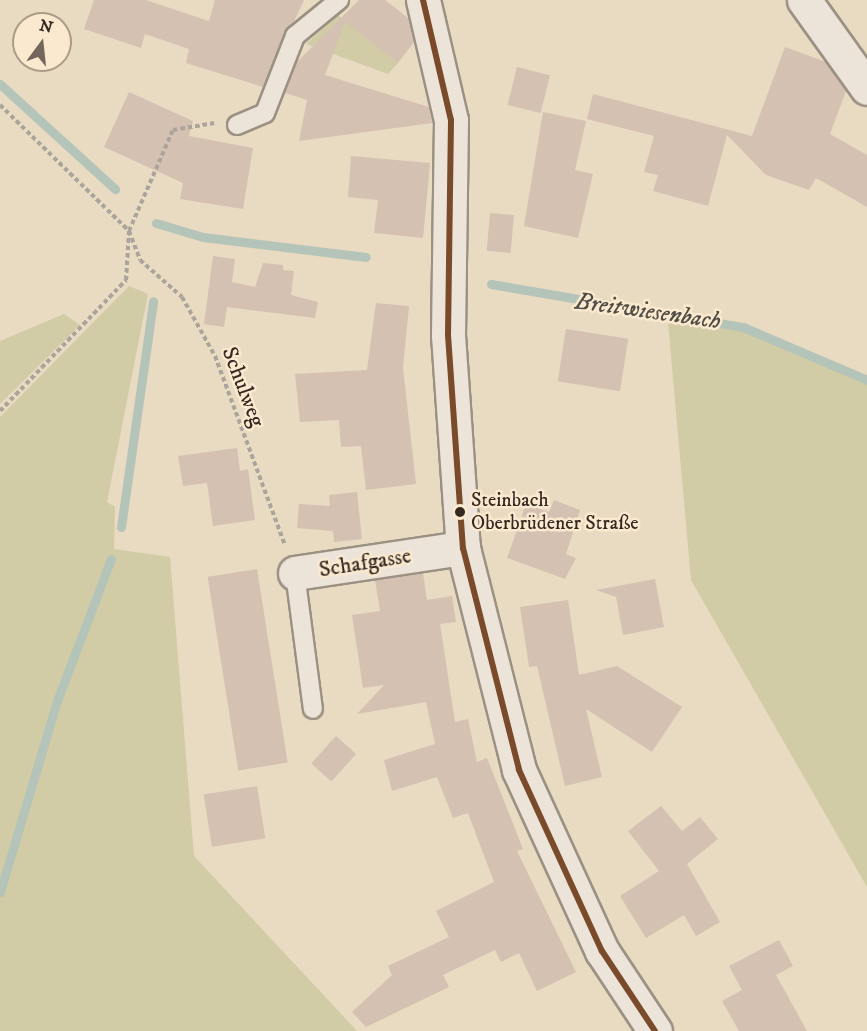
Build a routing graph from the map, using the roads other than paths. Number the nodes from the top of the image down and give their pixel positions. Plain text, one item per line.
1 (339, 0) edge
2 (423, 0) edge
3 (804, 0) edge
4 (867, 88) edge
5 (237, 125) road end
6 (463, 548) junction
7 (295, 573) joint
8 (314, 709) dead end
9 (655, 1031) edge

1 - 5 lane
2 - 6 street
3 - 4 street
6 - 7 street, Schafgasse
6 - 9 street
7 - 8 lane, Schafgasse

